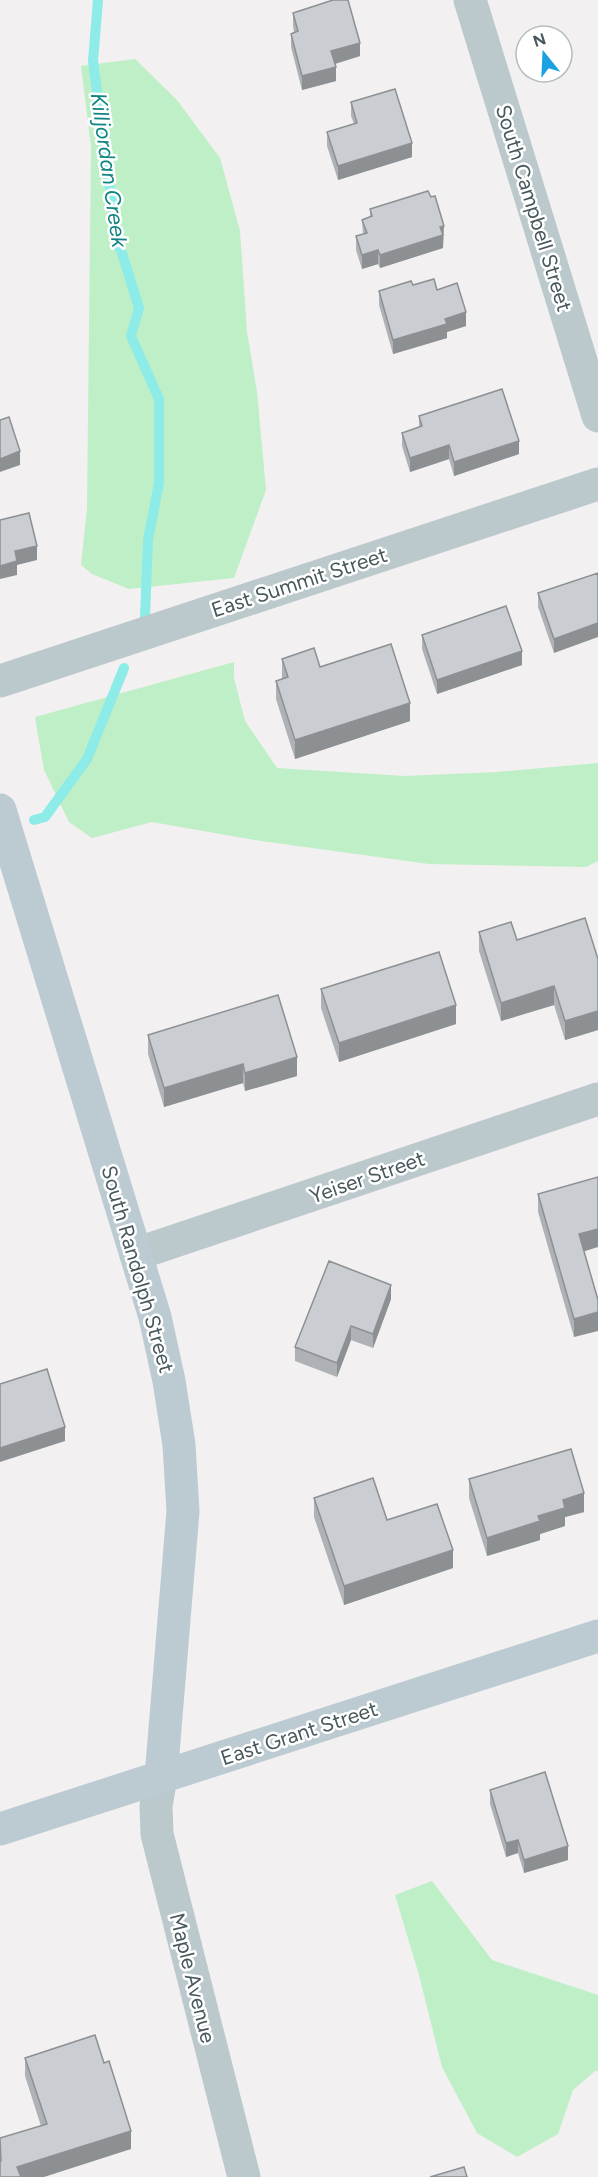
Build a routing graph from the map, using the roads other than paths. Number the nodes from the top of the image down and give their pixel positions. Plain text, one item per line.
1 (470, 0) edge
2 (598, 416) edge
3 (598, 484) edge
4 (0, 681) edge
5 (0, 810) edge
6 (598, 1099) edge
7 (136, 1254) junction
8 (598, 1636) edge
9 (161, 1777) junction
10 (0, 1829) edge
11 (244, 2177) edge

1 - 2 street, South Campbell Street
3 - 4 street, East Summit Street
5 - 7 street, South Randolph Street
6 - 7 street, Yeiser Street
7 - 9 street, South Randolph Street
8 - 9 street, East Grant Street
9 - 10 street, East Grant Street
9 - 11 street, Maple Avenue

